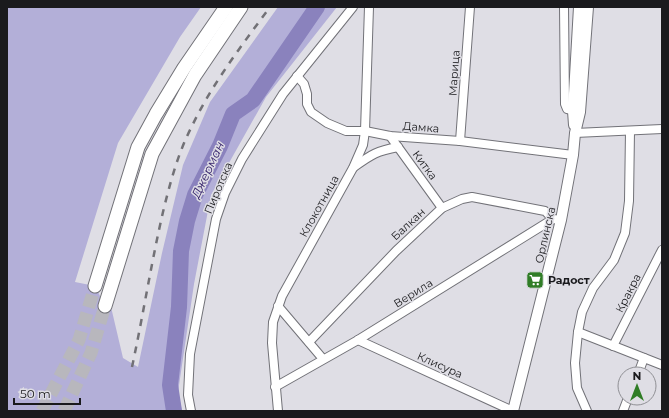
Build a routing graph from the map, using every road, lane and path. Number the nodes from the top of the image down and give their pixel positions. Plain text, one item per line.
1 (226, 7) edge
2 (241, 7) edge
3 (353, 7) edge
4 (369, 7) edge
5 (470, 7) edge
6 (564, 7) edge
7 (579, 7) edge
8 (588, 7) edge
9 (297, 76) junction
10 (577, 111) junction
11 (662, 129) edge
12 (630, 131) junction
13 (365, 132) junction
14 (575, 133) junction
15 (390, 136) junction
16 (460, 142) junction
17 (398, 147) junction
18 (573, 155) junction
19 (353, 168) junction
20 (442, 208) junction
21 (557, 219) junction
22 (662, 250) edge
23 (95, 286) tunnel mouth
24 (105, 306) tunnel mouth
25 (278, 306) junction
26 (578, 332) junction
27 (358, 340) junction
28 (309, 342) junction
29 (613, 346) junction
30 (644, 358) junction
31 (323, 360) junction
32 (662, 365) edge
33 (641, 366) edge
34 (275, 387) junction
35 (191, 411) edge
36 (278, 411) edge
37 (513, 411) edge
38 (587, 411) edge

1 - 23 main road
2 - 24 main road
3 - 9 street, Пиротска
4 - 13 street, Клокотница
5 - 16 street, Марица
6 - 10 street
7 - 10 street, Орлинска
8 - 10 street, Орлинска
9 - 13 street, Дамка
9 - 35 street, Пиротска
10 - 14 street, Орлинска
11 - 12 street
12 - 14 street
12 - 26 street
13 - 15 street, Дамка
13 - 19 street, Клокотница
14 - 18 street, Орлинска
15 - 16 street, Дамка
15 - 17 street, Китка
16 - 18 street, Дамка
17 - 19 street
17 - 20 street, Китка
18 - 21 street, Орлинска
19 - 25 street, Клокотница
20 - 21 street, Балкан
20 - 28 street, Балкан
21 - 27 street, Верила
21 - 37 street, Орлинска
22 - 29 street, Кракра
25 - 28 street
25 - 34 street, Клокотница
26 - 29 street
26 - 38 street
27 - 31 street, Верила
27 - 37 street, Клисура
28 - 31 street
29 - 30 street
30 - 32 street
30 - 33 street
31 - 34 street, Верила
34 - 36 street, Клокотница

